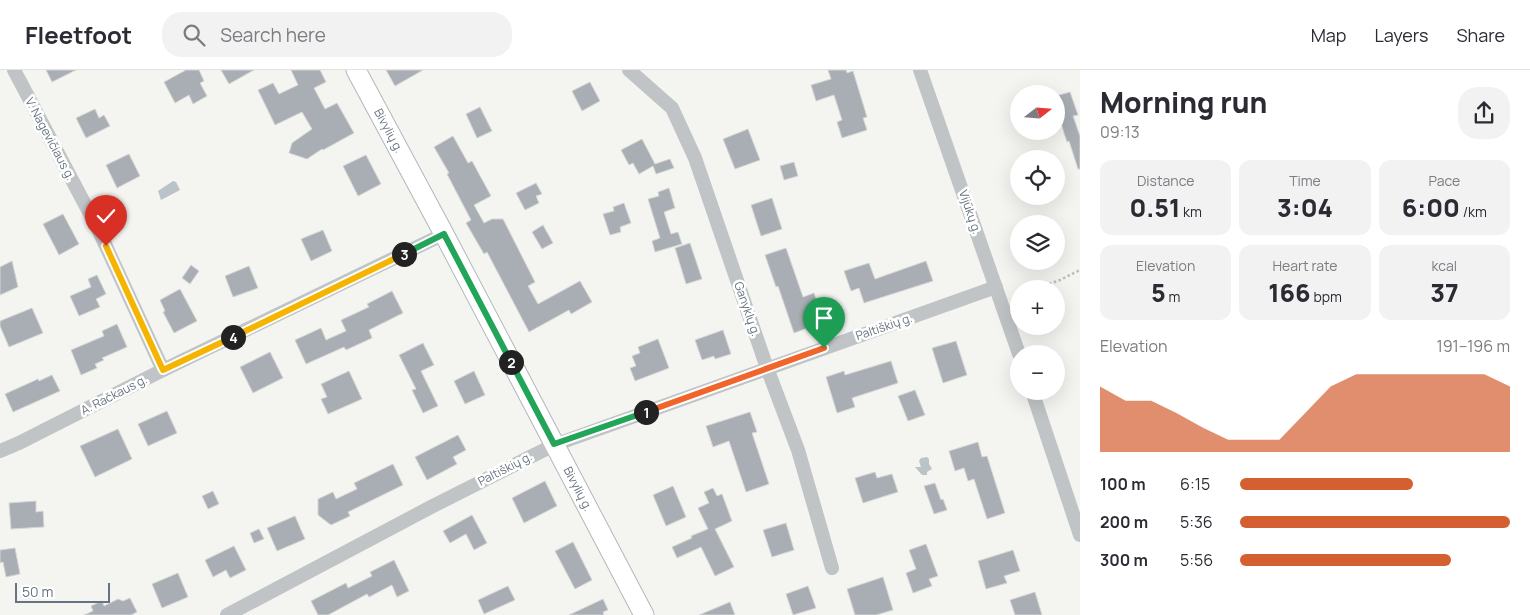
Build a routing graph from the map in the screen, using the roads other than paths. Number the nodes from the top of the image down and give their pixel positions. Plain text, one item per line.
1 (14, 70) edge
2 (356, 70) edge
3 (629, 70) edge
4 (920, 70) edge
5 (444, 234) junction
6 (996, 287) junction
7 (1016, 345) edge
8 (767, 368) junction
9 (163, 370) junction
10 (1035, 400) edge
11 (554, 444) junction
12 (0, 451) edge
13 (1080, 535) edge
14 (832, 568) dead end
15 (227, 615) edge
16 (644, 615) edge

1 - 9 street, V. Nagevičiaus g.
2 - 5 street, Bivylių g.
3 - 8 street, Ganyklų g.
4 - 6 street, Vijūkų g.
5 - 9 street, A. Račkaus g.
5 - 11 street, Bivylių g.
6 - 7 street, Vijūkų g.
6 - 8 street, Paltiškių g.
8 - 11 street, Paltiškių g.
8 - 14 street, Ganyklų g.
9 - 12 street, A. Račkaus g.
10 - 13 street
11 - 15 street, Paltiškių g.
11 - 16 street, Bivylių g.

